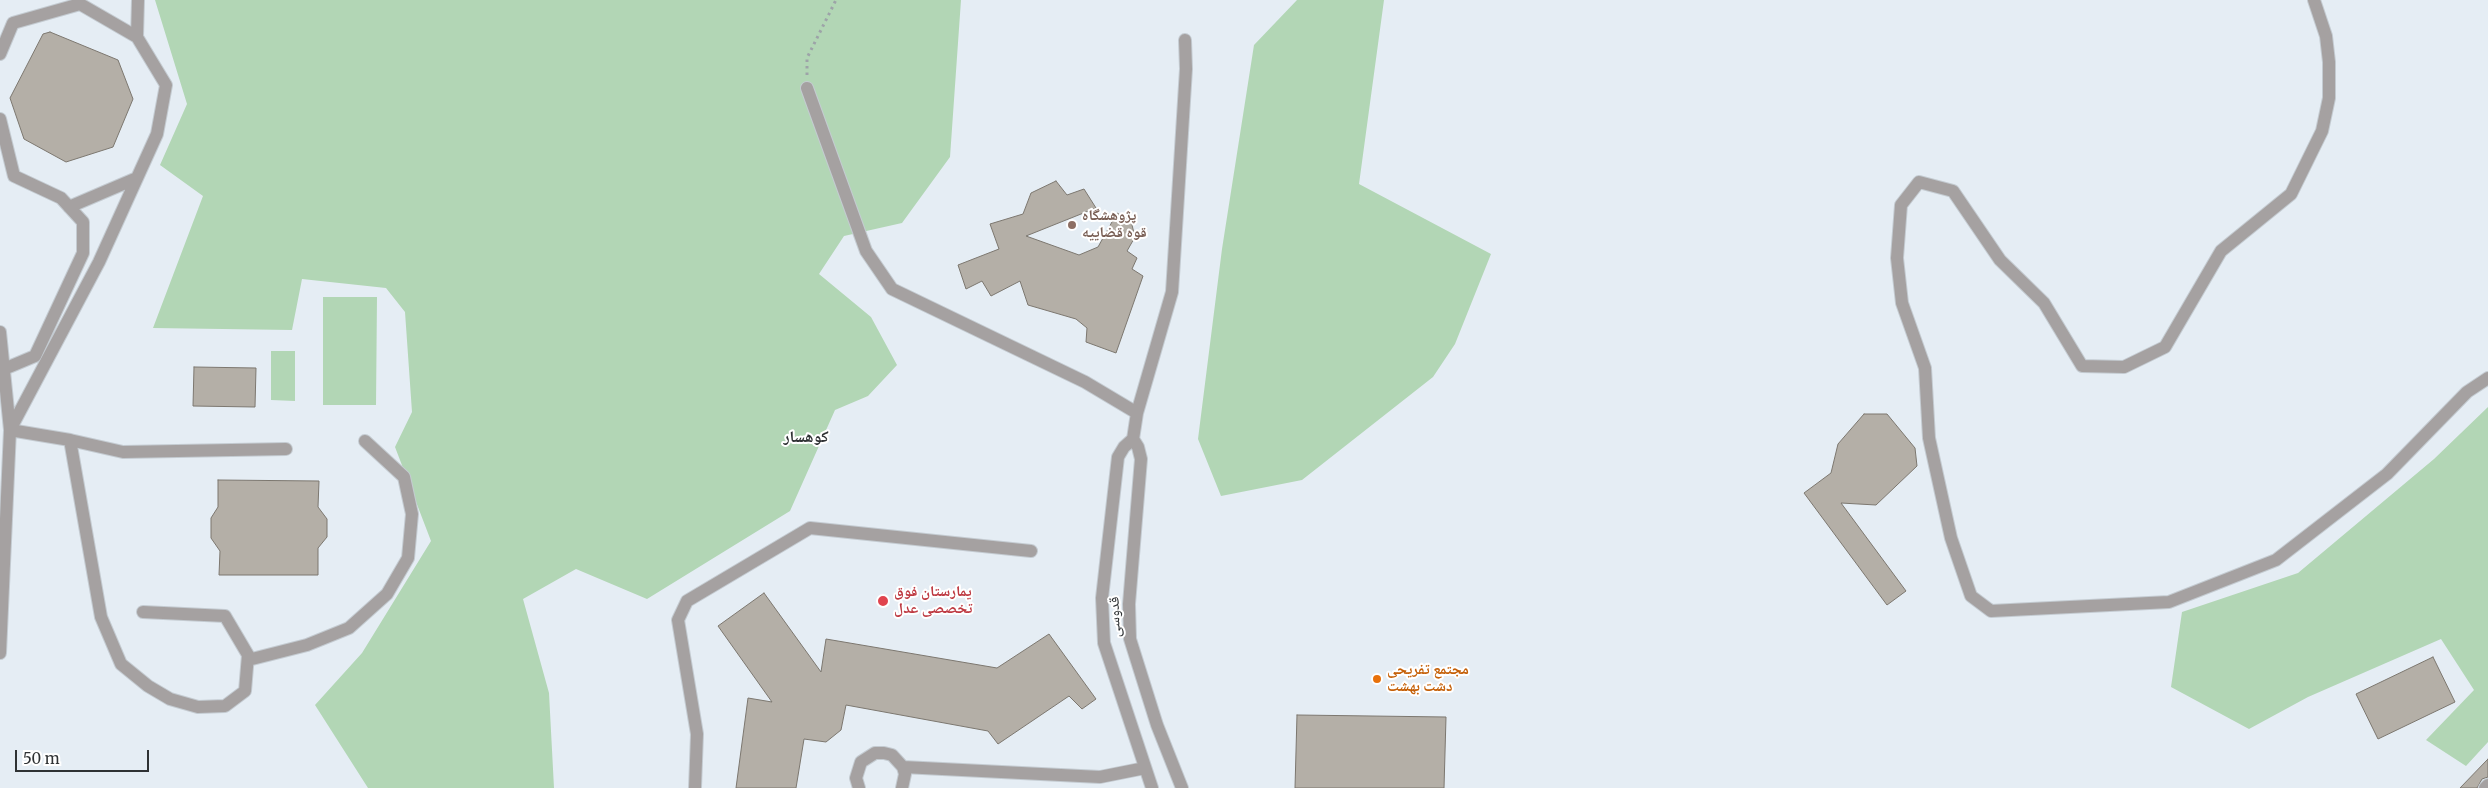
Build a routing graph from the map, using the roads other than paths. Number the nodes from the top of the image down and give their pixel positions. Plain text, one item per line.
1 (138, 0) edge
2 (2314, 0) edge
3 (138, 37) junction
4 (1184, 40) dead end
5 (0, 54) edge
6 (807, 88) road end
7 (0, 119) edge
8 (137, 178) junction
9 (69, 207) junction
10 (74, 275) junction
11 (89, 281) junction
12 (0, 332) edge
13 (4, 369) junction
14 (2488, 378) edge
15 (1137, 413) junction
16 (10, 430) junction
17 (1133, 439) junction
18 (70, 440) junction
19 (364, 441) dead end
20 (286, 450) dead end
21 (1030, 551) dead end
22 (1, 571) edge
23 (143, 612) dead end
24 (0, 653) edge
25 (248, 660) junction
26 (903, 766) junction
27 (1145, 768) junction
28 (1101, 783) edge
29 (2488, 785) edge
30 (1148, 787) edge
31 (695, 788) edge
32 (859, 788) edge
33 (902, 788) edge
34 (1182, 788) edge
35 (2485, 788) edge

1 - 3 street
2 - 14 street
3 - 5 street
3 - 8 street
4 - 15 street
6 - 15 street
7 - 9 street
8 - 9 street
8 - 11 street
9 - 10 street
10 - 11 street
10 - 13 street
11 - 16 street
12 - 13 street
13 - 16 street
15 - 17 street
16 - 18 street
16 - 22 street
17 - 27 street
17 - 34 street, قدوسی
18 - 20 street
18 - 25 street
19 - 25 street
21 - 31 street
22 - 24 street
23 - 25 street
26 - 28 street
26 - 32 street
26 - 33 street
27 - 28 street
27 - 30 street
29 - 35 street

